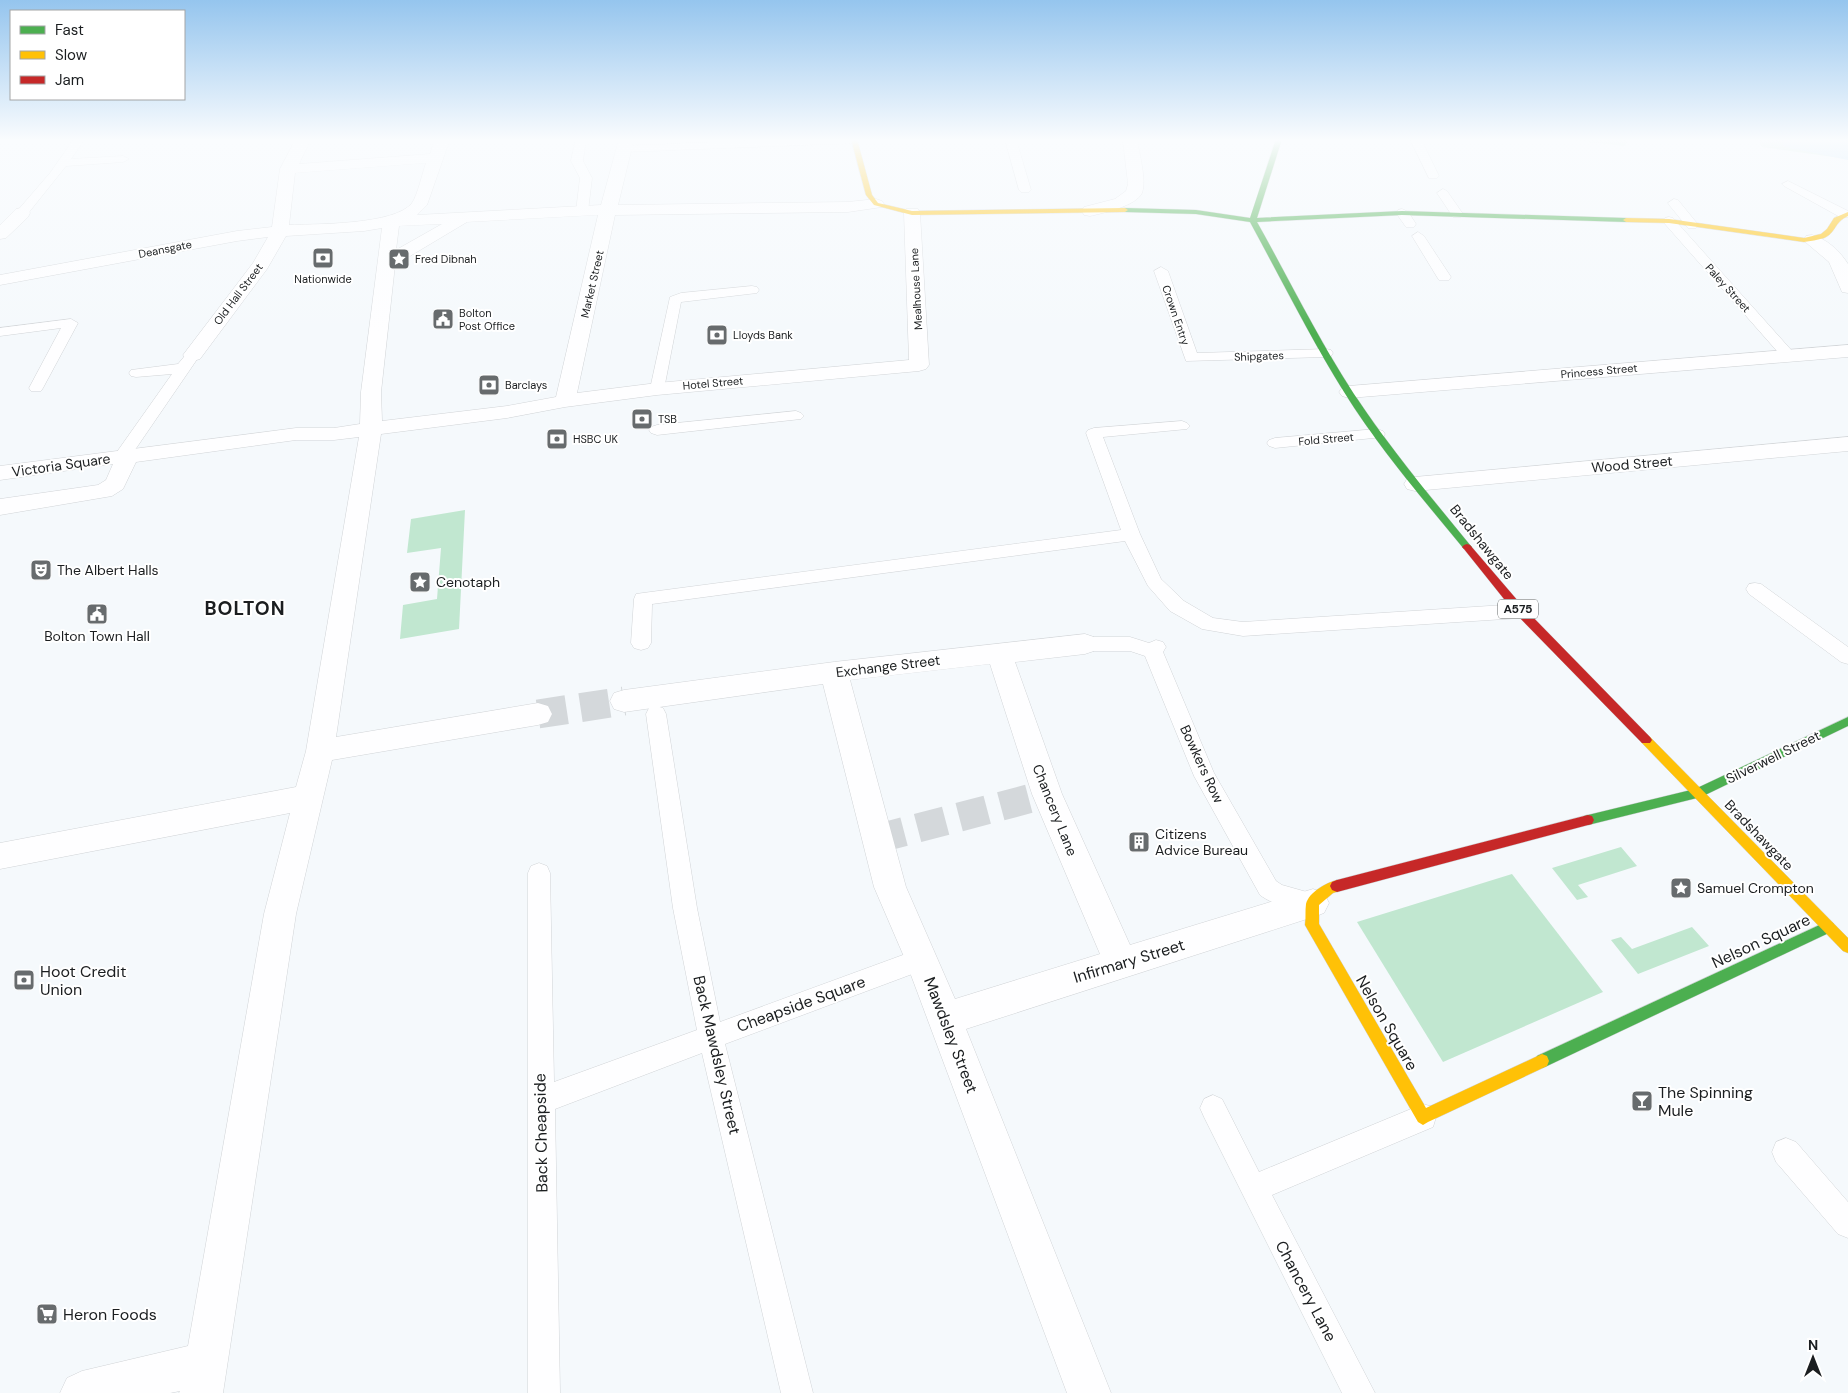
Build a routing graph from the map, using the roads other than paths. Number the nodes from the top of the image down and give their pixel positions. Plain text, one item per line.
1 (29, 204) edge
2 (283, 204) edge
3 (419, 204) edge
4 (583, 204) edge
5 (610, 204) edge
6 (876, 204) joint
7 (1114, 204) edge
8 (1259, 204) edge
9 (1450, 204) edge
10 (1675, 204) edge
11 (1827, 204) edge
12 (608, 210) junction
13 (582, 211) junction
14 (1090, 211) junction
15 (22, 213) joint
16 (912, 213) junction
17 (1402, 213) junction
18 (1457, 214) junction
19 (1846, 214) edge
20 (465, 217) junction
21 (391, 218) junction
22 (1254, 220) junction
23 (1669, 221) junction
24 (1410, 224) dead end
25 (1692, 225) junction
26 (2, 230) edge
27 (280, 231) junction
28 (1418, 236) dead end
29 (1812, 240) junction
30 (386, 262) junction
31 (1161, 271) dead end
32 (1444, 277) dead end
33 (0, 280) edge
34 (1848, 288) edge
35 (752, 290) dead end
36 (0, 332) edge
37 (1848, 351) edge
38 (1326, 354) junction
39 (1788, 355) junction
40 (1192, 358) joint
41 (188, 362) junction
42 (920, 365) joint
43 (136, 373) dead end
44 (36, 388) dead end
45 (657, 389) junction
46 (1349, 392) junction
47 (565, 400) junction
48 (796, 416) dead end
49 (1182, 426) dead end
50 (371, 430) junction
51 (658, 430) dead end
52 (1377, 434) junction
53 (1275, 443) dead end
54 (1848, 444) edge
55 (122, 463) junction
56 (0, 473) edge
57 (142, 474) dead end
58 (1415, 484) junction
59 (0, 506) edge
60 (1131, 534) junction
61 (1755, 589) dead end
62 (1520, 611) junction
63 (641, 643) dead end
64 (1086, 644) joint
65 (1155, 649) joint
66 (999, 653) junction
67 (1848, 657) edge
68 (834, 672) junction
69 (624, 701) tunnel mouth
70 (655, 705) junction
71 (538, 714) tunnel mouth
72 (1848, 721) edge
73 (320, 751) junction
74 (1697, 793) junction
75 (308, 797) junction
76 (0, 856) edge
77 (539, 873) dead end
78 (1312, 903) junction
79 (1828, 927) junction
80 (1848, 947) edge
81 (922, 959) junction
82 (1120, 963) junction
83 (945, 1019) junction
84 (711, 1038) junction
85 (540, 1101) junction
86 (1213, 1108) dead end
87 (1423, 1117) junction
88 (1786, 1152) dead end
89 (1253, 1189) junction
90 (1848, 1224) edge
91 (203, 1378) edge
92 (82, 1393) edge
93 (544, 1393) edge
94 (797, 1393) edge
95 (1088, 1393) edge
96 (1359, 1393) edge

1 - 15 lane
2 - 27 street
3 - 21 street
4 - 13 lane
5 - 12 street, Market Street
6 - 12 street, Deansgate
6 - 16 street
7 - 14 street
8 - 22 street
9 - 18 lane
10 - 25 lane
11 - 19 lane
12 - 13 street, Deansgate
12 - 47 street, Market Street
13 - 20 street, Deansgate
14 - 16 street
14 - 22 street
15 - 26 street
16 - 42 street, Mealhouse Lane
17 - 18 street
17 - 22 street
17 - 24 lane
18 - 23 street
19 - 29 street
20 - 21 street, Deansgate
20 - 30 street
21 - 27 street, Deansgate
21 - 30 street
22 - 38 street, Bradshawgate / A575
23 - 25 street
23 - 39 lane, Paley Street
25 - 29 street
27 - 33 street, Deansgate
27 - 41 street, Old Hall Street
28 - 32 lane
29 - 34 street
30 - 50 street
31 - 40 lane, Crown Entry
35 - 45 lane
36 - 44 lane
37 - 39 street, Princess Street
38 - 40 lane, Shipgates
38 - 46 street, Bradshawgate / A575
39 - 46 street, Princess Street
41 - 43 lane
41 - 55 lane
42 - 45 street, Hotel Street
45 - 47 street, Hotel Street
46 - 52 street, Bradshawgate / A575
47 - 50 street, Hotel Street
48 - 51 lane
49 - 60 lane
50 - 55 street, Hotel Street
50 - 73 street
52 - 53 lane, Fold Street
52 - 58 street, Bradshawgate / A575
54 - 58 street, Wood Street
55 - 56 street, Victoria Square
55 - 57 street
55 - 59 street, Victoria Square
58 - 62 street, Bradshawgate / A575
60 - 62 lane
60 - 63 lane
61 - 67 lane
62 - 74 street, Bradshawgate / A575
64 - 65 lane, Exchange Street
64 - 66 street, Exchange Street
65 - 78 lane, Bowkers Row
66 - 68 street, Exchange Street
66 - 82 street, Chancery Lane
68 - 70 street, Exchange Street
68 - 81 street, Mawdsley Street
69 - 70 street, Exchange Street
70 - 84 lane, Back Mawdsley Street
71 - 73 street
72 - 74 street, Silverwell Street
73 - 75 street
74 - 78 street
74 - 79 street, Bradshawgate / A575
75 - 76 street
75 - 91 street
77 - 85 lane, Back Cheapside
78 - 82 street, Infirmary Street
78 - 87 street, Nelson Square
79 - 80 street, Bradshawgate / A575
79 - 87 street, Nelson Square
81 - 83 street, Mawdsley Street
81 - 84 lane, Cheapside Square
82 - 83 street, Infirmary Street
83 - 95 street, Mawdsley Street
84 - 85 lane, Cheapside Square
84 - 94 lane, Back Mawdsley Street
85 - 93 lane, Back Cheapside
86 - 89 lane, Chancery Lane
87 - 89 lane
88 - 90 lane
89 - 96 lane, Chancery Lane
91 - 92 street

